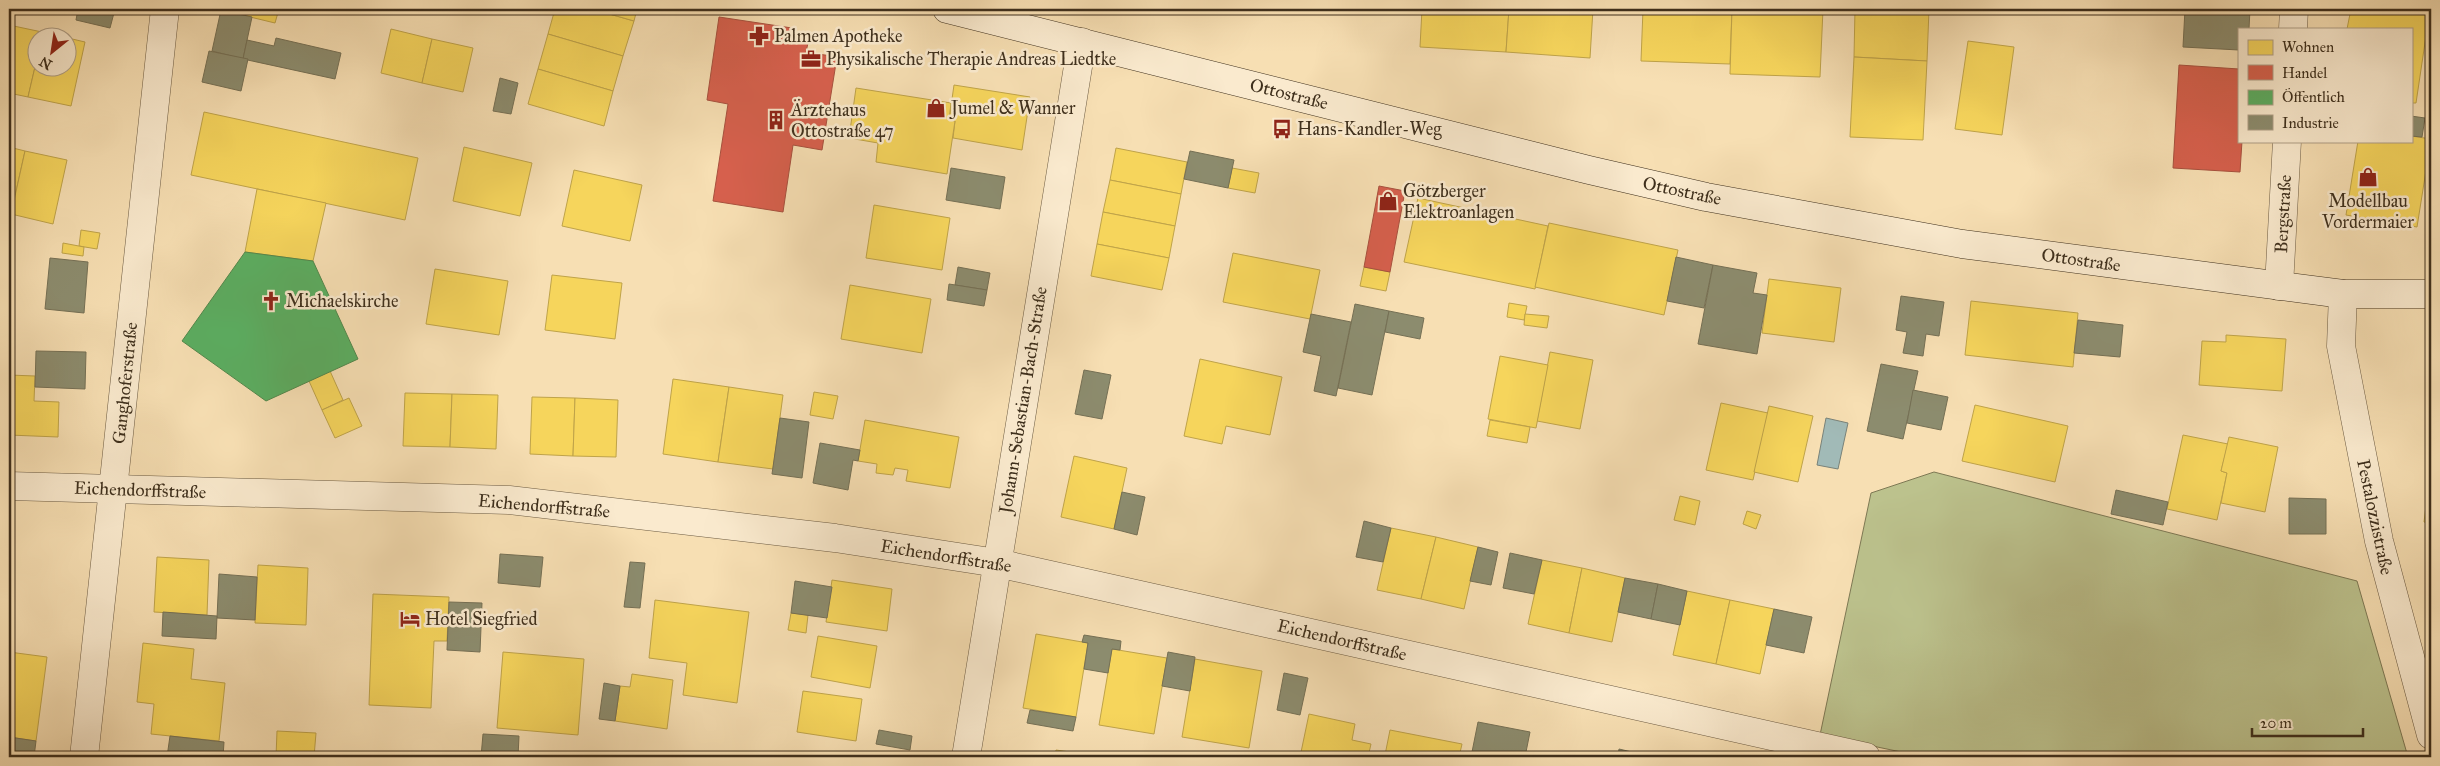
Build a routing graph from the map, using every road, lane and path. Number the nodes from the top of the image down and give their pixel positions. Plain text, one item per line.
1 (165, 9) edge
2 (947, 9) edge
3 (2294, 9) edge
4 (2293, 28) edge
5 (1082, 42) junction
6 (2287, 142) edge
7 (2279, 286) junction
8 (2344, 294) junction
9 (2431, 294) edge
10 (9, 486) edge
11 (113, 490) junction
12 (997, 563) junction
13 (2431, 735) edge
14 (84, 757) edge
15 (966, 757) edge
16 (1866, 757) edge

1 - 11 street, Ganghoferstraße
2 - 5 street, Ottostraße
3 - 4 street
5 - 7 street, Ottostraße
5 - 12 street, Johann-Sebastian-Bach-Straße
6 - 7 street, Bergstraße
7 - 8 street, Ottostraße
8 - 9 street, Ottostraße
8 - 13 street, Pestalozzistraße
10 - 11 street, Eichendorffstraße
11 - 12 street, Eichendorffstraße
11 - 14 street, Ganghoferstraße
12 - 15 street, Johann-Sebastian-Bach-Straße
12 - 16 street, Eichendorffstraße

